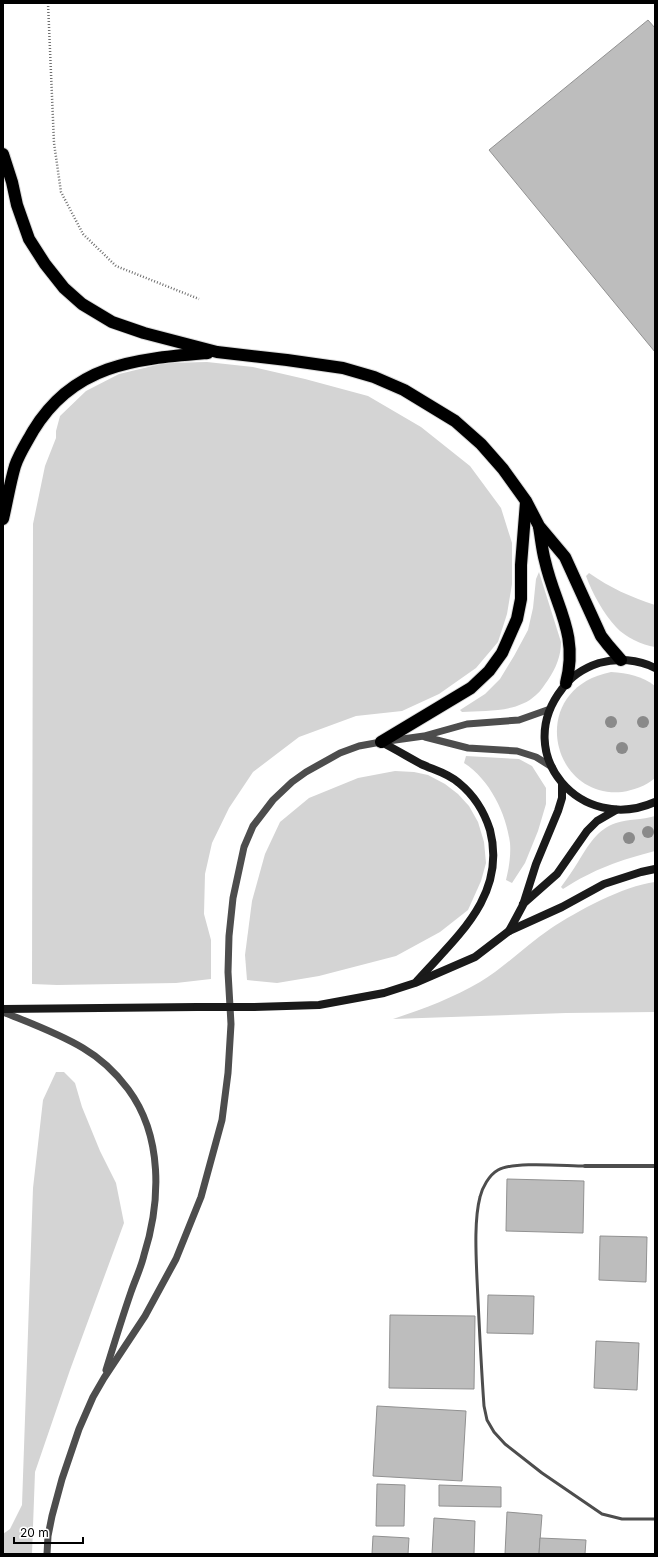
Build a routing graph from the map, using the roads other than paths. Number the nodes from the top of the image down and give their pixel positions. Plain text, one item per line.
1 (3, 154) edge
2 (217, 352) junction
3 (526, 501) junction
4 (3, 519) edge
5 (539, 526) junction
6 (621, 660) junction
7 (655, 668) edge
8 (566, 683) junction
9 (550, 709) junction
10 (424, 736) junction
11 (382, 742) junction
12 (552, 767) junction
13 (562, 784) junction
14 (655, 802) edge
15 (616, 810) junction
16 (655, 869) edge
17 (523, 905) junction
18 (509, 931) junction
19 (415, 983) junction
20 (3, 1010) edge
21 (586, 1166) joint
22 (655, 1166) edge
23 (104, 1378) junction
24 (655, 1519) edge
25 (46, 1554) edge

1 - 2 highway
2 - 3 highway
2 - 4 highway
3 - 5 highway
3 - 11 highway
5 - 6 highway
5 - 8 highway
6 - 7 main road
6 - 8 main road
8 - 9 main road
9 - 10 street
9 - 12 main road
10 - 11 street
10 - 12 street
11 - 19 main road
11 - 23 street
12 - 13 main road
13 - 15 main road
13 - 17 main road
14 - 15 main road
15 - 17 main road
16 - 18 main road
17 - 18 main road
18 - 19 main road
19 - 20 main road, bridge
20 - 23 street
21 - 22 street
21 - 24 lane
23 - 25 street

